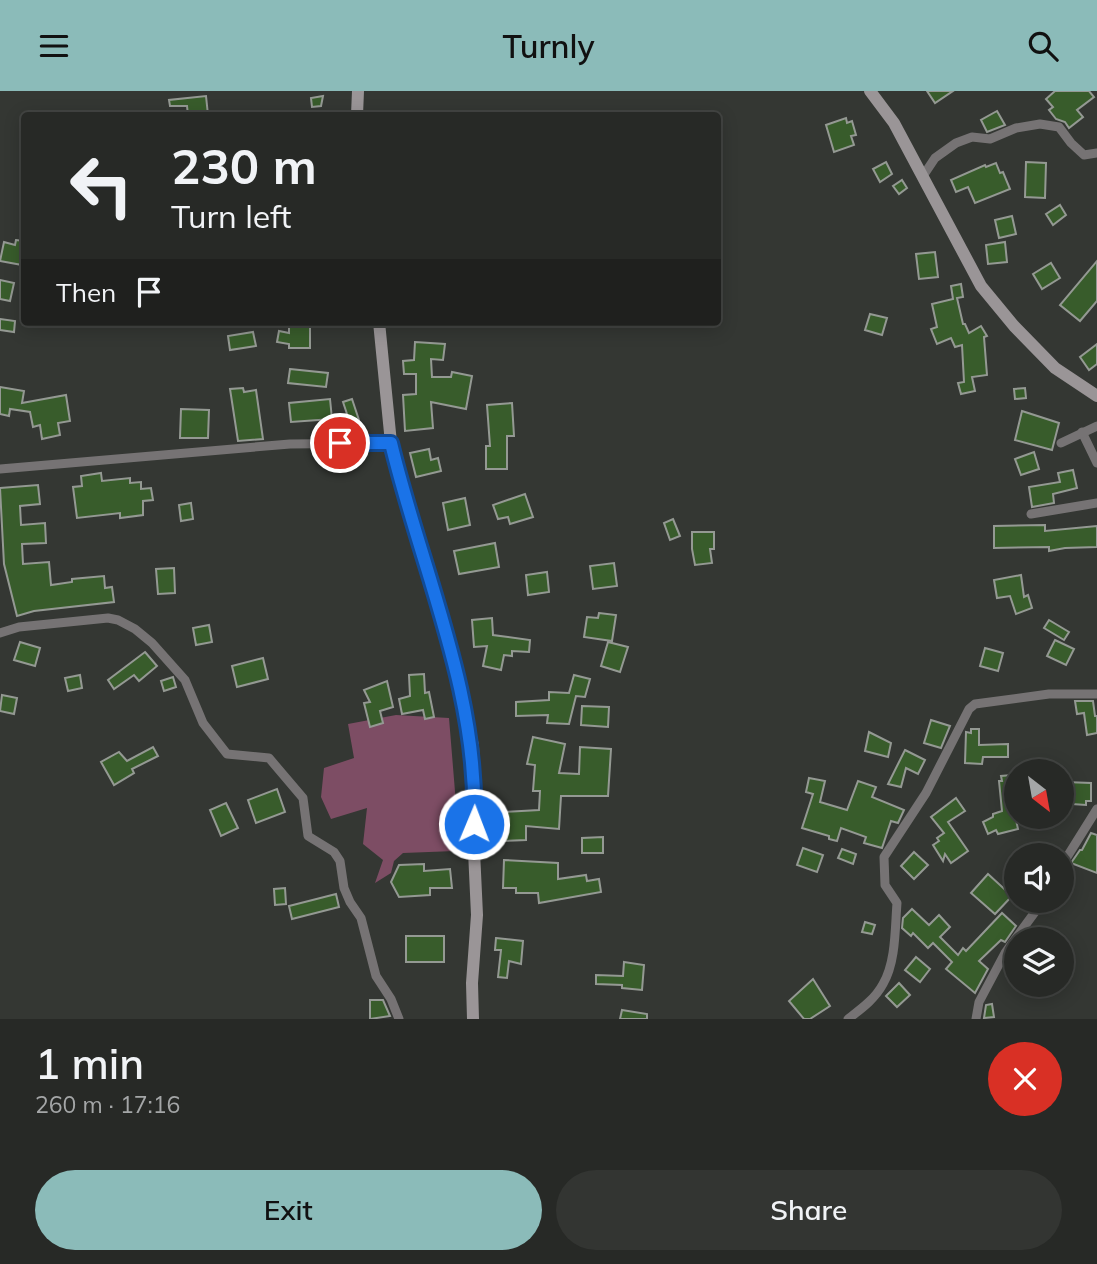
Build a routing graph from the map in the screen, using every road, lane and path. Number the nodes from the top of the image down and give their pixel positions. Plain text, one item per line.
1 (358, 91) edge
2 (870, 91) edge
3 (357, 112) edge
4 (1097, 153) edge
5 (923, 176) junction
6 (379, 326) edge
7 (1097, 396) edge
8 (1097, 426) edge
9 (1082, 432) junction
10 (391, 443) junction
11 (1062, 443) dead end
12 (1097, 463) edge
13 (0, 469) edge
14 (1097, 503) edge
15 (1031, 514) dead end
16 (0, 632) edge
17 (1097, 694) edge
18 (1097, 809) edge
19 (1074, 846) edge
20 (1034, 913) edge
21 (399, 1019) edge
22 (473, 1019) edge
23 (848, 1019) edge
24 (976, 1019) edge

1 - 3 main road
2 - 5 main road
4 - 5 street
5 - 7 main road
6 - 10 main road
8 - 9 street
9 - 11 street
9 - 12 street
10 - 13 street
10 - 22 main road
14 - 15 street
16 - 21 street
17 - 23 street
18 - 19 street
20 - 24 street

